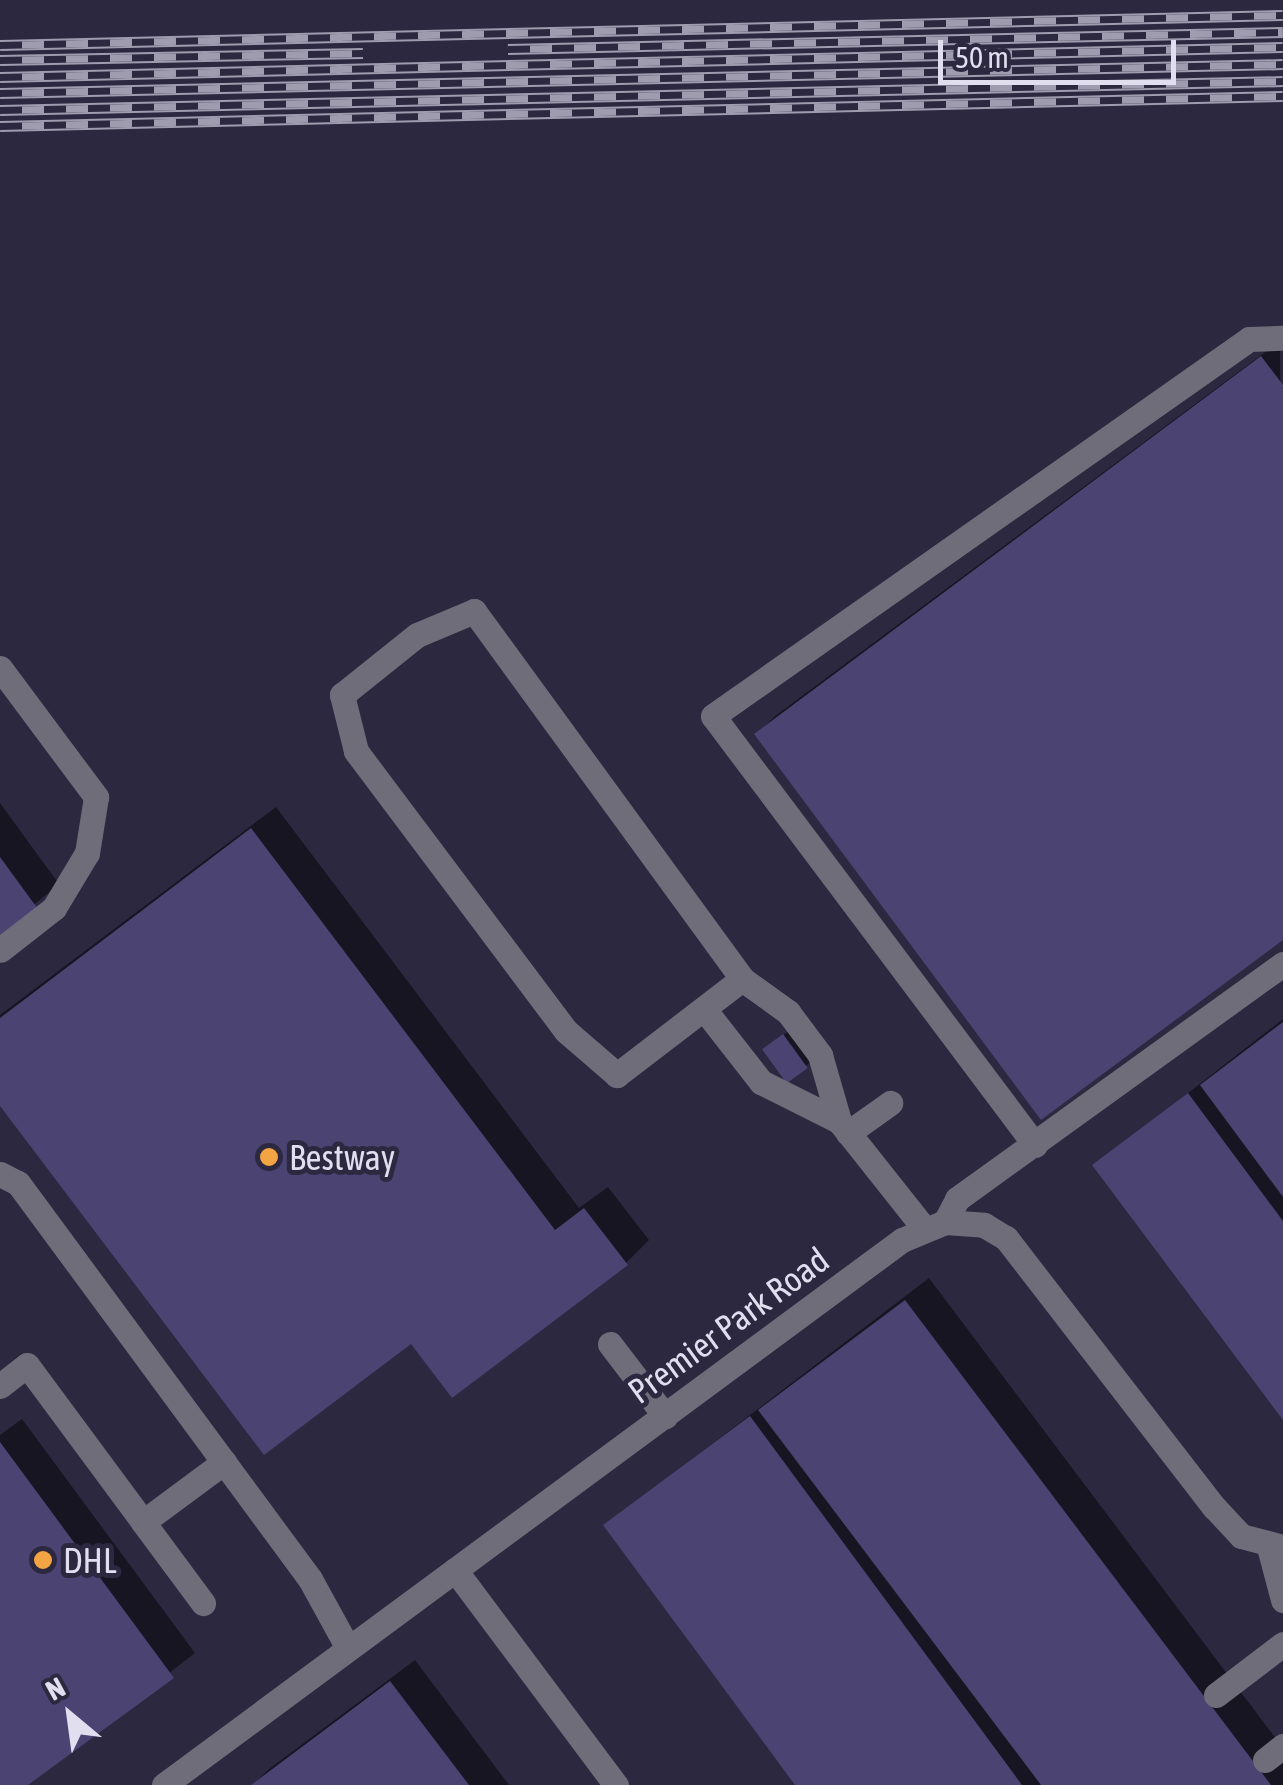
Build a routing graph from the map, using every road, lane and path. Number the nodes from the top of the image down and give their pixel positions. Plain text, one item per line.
1 (1283, 338) edge
2 (0, 668) edge
3 (0, 950) edge
4 (1283, 964) edge
5 (742, 979) junction
6 (704, 1009) junction
7 (890, 1102) dead end
8 (844, 1127) junction
9 (1034, 1144) junction
10 (0, 1174) edge
11 (934, 1224) junction
12 (610, 1344) dead end
13 (0, 1386) edge
14 (665, 1416) junction
15 (224, 1462) junction
16 (143, 1522) junction
17 (1276, 1547) edge
18 (455, 1570) junction
19 (1283, 1600) edge
20 (203, 1602) dead end
21 (1283, 1644) edge
22 (348, 1648) junction
23 (1216, 1696) dead end
24 (164, 1785) edge
25 (616, 1785) edge

1 - 9 street
2 - 3 street
4 - 9 street, Premier Park Road
5 - 6 street
5 - 6 street
5 - 8 street
6 - 8 street
7 - 8 street
8 - 11 street
9 - 11 street, Premier Park Road
10 - 15 street
11 - 14 street, Premier Park Road
11 - 17 street
12 - 14 street
13 - 16 street
14 - 18 street, Premier Park Road
15 - 16 street
15 - 22 street
16 - 20 street
17 - 19 street
18 - 22 street, Premier Park Road
18 - 25 street
21 - 23 street
22 - 24 street, Premier Park Road

